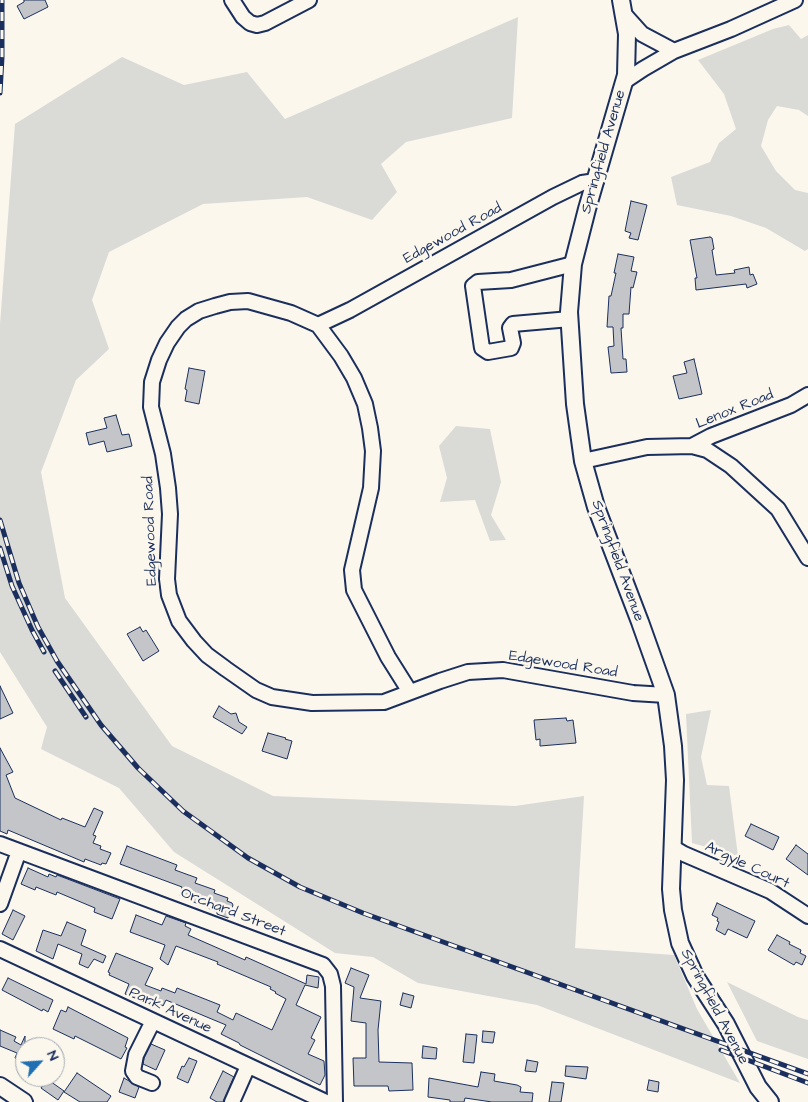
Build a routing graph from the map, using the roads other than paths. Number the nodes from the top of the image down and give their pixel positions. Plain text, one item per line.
1 (232, 0) edge
2 (310, 0) edge
3 (795, 0) edge
4 (623, 7) edge
5 (674, 51) junction
6 (625, 81) junction
7 (596, 181) junction
8 (573, 264) junction
9 (570, 319) junction
10 (318, 325) junction
11 (808, 395) edge
12 (692, 446) junction
13 (582, 461) junction
14 (808, 558) edge
15 (410, 692) junction
16 (666, 695) junction
17 (0, 844) edge
18 (672, 847) junction
19 (19, 851) junction
20 (0, 904) edge
21 (808, 916) edge
22 (0, 949) edge
23 (153, 1021) junction
24 (248, 1066) junction
25 (152, 1083) dead end
26 (0, 1086) edge
27 (24, 1102) edge
28 (232, 1102) edge
29 (326, 1102) edge
30 (334, 1102) edge
31 (770, 1102) edge

1 - 2 street
3 - 5 street
4 - 5 street
4 - 6 main road, Springfield Avenue
5 - 6 street
6 - 7 main road, Springfield Avenue
7 - 8 main road, Springfield Avenue
7 - 10 street, Edgewood Road
8 - 9 main road, Springfield Avenue
8 - 9 street
9 - 13 main road, Springfield Avenue
10 - 15 street
10 - 15 street, Edgewood Road
11 - 12 street, Lenox Road
12 - 13 street, Lenox Road
12 - 14 street
13 - 16 main road, Springfield Avenue
15 - 16 street, Edgewood Road
16 - 18 main road, Springfield Avenue
17 - 19 street, Orchard Street
18 - 21 street, Argyle Court
18 - 31 main road, Springfield Avenue
19 - 20 street
19 - 30 street, Orchard Street
22 - 23 street, Park Avenue
23 - 24 street, Park Avenue
23 - 25 street
24 - 28 street
24 - 29 street, Park Avenue
26 - 27 main road

